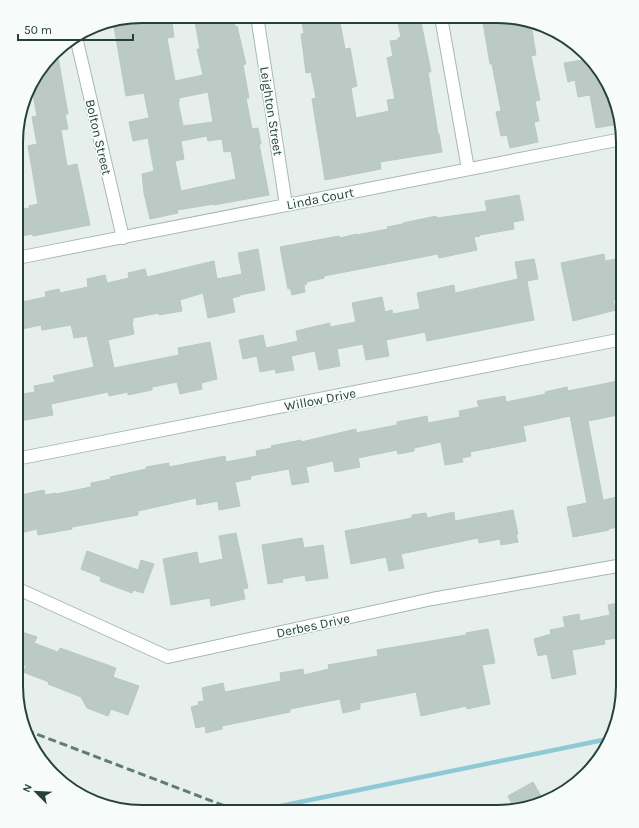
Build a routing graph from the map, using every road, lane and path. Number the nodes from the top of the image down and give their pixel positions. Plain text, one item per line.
1 (258, 23) edge
2 (442, 23) edge
3 (77, 42) edge
4 (616, 140) edge
5 (468, 169) junction
6 (286, 205) junction
7 (122, 238) junction
8 (23, 257) edge
9 (616, 340) edge
10 (23, 459) edge
11 (616, 566) edge
12 (23, 591) edge

1 - 6 street, Leighton Street
2 - 5 street
3 - 7 street, Bolton Street
4 - 5 street, Linda Court
5 - 6 street, Linda Court
6 - 7 street, Linda Court
7 - 8 street, Linda Court
9 - 10 street, Willow Drive
11 - 12 street, Derbes Drive

